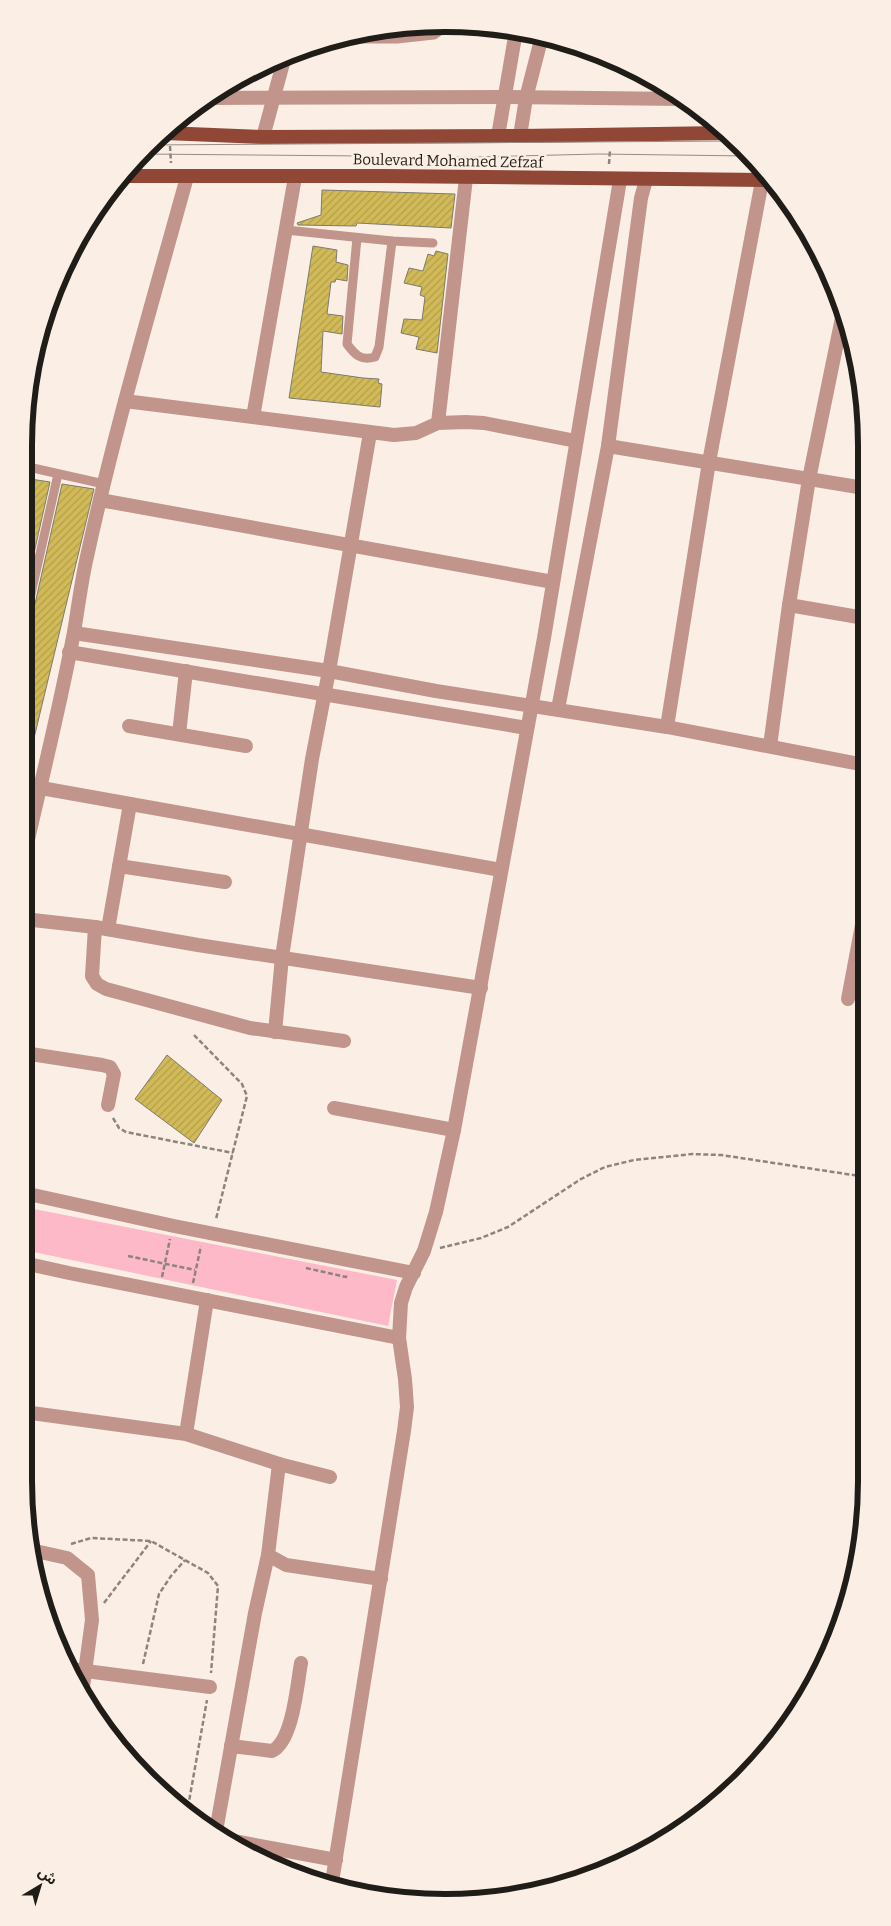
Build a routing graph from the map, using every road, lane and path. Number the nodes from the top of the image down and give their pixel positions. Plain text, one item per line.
1 (438, 32) edge
2 (515, 38) edge
3 (372, 39) edge
4 (540, 44) edge
5 (282, 66) edge
6 (505, 97) junction
7 (222, 98) edge
8 (526, 98) junction
9 (273, 99) junction
10 (670, 99) edge
11 (175, 133) edge
12 (716, 133) edge
13 (498, 136) junction
14 (520, 136) junction
15 (612, 136) junction
16 (263, 137) junction
17 (168, 140) edge
18 (132, 176) edge
19 (172, 177) junction
20 (187, 177) junction
21 (295, 177) junction
22 (466, 178) junction
23 (613, 179) junction
24 (646, 180) junction
25 (762, 181) edge
26 (766, 185) edge
27 (286, 230) junction
28 (357, 238) junction
29 (392, 241) junction
30 (433, 243) dead end
31 (840, 326) edge
32 (125, 401) junction
33 (253, 418) junction
34 (438, 423) junction
35 (370, 433) junction
36 (576, 441) junction
37 (608, 446) junction
38 (709, 462) junction
39 (32, 468) edge
40 (58, 474) junction
41 (809, 479) junction
42 (104, 484) junction
43 (858, 487) edge
44 (100, 500) junction
45 (351, 545) junction
46 (553, 582) junction
47 (32, 589) edge
48 (789, 605) junction
49 (858, 617) edge
50 (74, 633) junction
51 (69, 652) junction
52 (186, 671) junction
53 (329, 671) junction
54 (324, 695) junction
55 (532, 705) junction
56 (558, 709) junction
57 (129, 726) dead end
58 (667, 727) junction
59 (527, 728) junction
60 (179, 734) junction
61 (246, 746) dead end
62 (770, 746) junction
63 (858, 763) edge
64 (32, 786) edge
65 (41, 788) junction
66 (130, 804) junction
67 (32, 825) edge
68 (301, 834) junction
69 (119, 866) junction
70 (501, 870) junction
71 (225, 882) dead end
72 (32, 920) edge
73 (101, 928) junction
74 (858, 946) edge
75 (282, 958) junction
76 (480, 988) junction
77 (848, 998) dead end
78 (275, 1032) junction
79 (194, 1036) dead end
80 (344, 1041) dead end
81 (32, 1054) edge
82 (108, 1105) joint
83 (334, 1108) dead end
84 (454, 1130) junction
85 (233, 1153) junction
86 (858, 1176) edge
87 (32, 1195) edge
88 (213, 1234) junction
89 (170, 1239) dead end
90 (201, 1246) dead end
91 (424, 1251) junction
92 (128, 1256) dead end
93 (165, 1264) junction
94 (32, 1265) edge
95 (195, 1270) junction
96 (414, 1272) junction
97 (161, 1281) dead end
98 (192, 1287) dead end
99 (207, 1300) junction
100 (399, 1338) junction
101 (32, 1413) edge
102 (186, 1434) junction
103 (280, 1464) junction
104 (330, 1477) dead end
105 (151, 1541) junction
106 (66, 1545) dead end
107 (39, 1552) edge
108 (268, 1556) junction
109 (185, 1560) junction
110 (381, 1579) junction
111 (92, 1620) junction
112 (301, 1663) dead end
113 (79, 1670) edge
114 (86, 1670) junction
115 (140, 1678) junction
116 (84, 1680) edge
117 (210, 1687) junction
118 (231, 1746) junction
119 (189, 1804) edge
120 (217, 1825) edge
121 (250, 1844) edge
122 (336, 1860) junction
123 (333, 1877) edge

1 - 3 lane
2 - 6 street
4 - 8 street
5 - 9 street
6 - 8 street
6 - 9 street
6 - 13 street
7 - 9 street
8 - 10 street
8 - 14 street
9 - 16 street
11 - 16 main road, Boulevard Mohamed Zefzaf
12 - 15 main road, Boulevard Mohamed Zefzaf
13 - 14 main road, Boulevard Mohamed Zefzaf
13 - 16 main road, Boulevard Mohamed Zefzaf
14 - 15 main road, Boulevard Mohamed Zefzaf
15 - 23 path
17 - 19 path
18 - 19 main road, Boulevard Mohamed Zefzaf
19 - 20 main road, Boulevard Mohamed Zefzaf
20 - 21 main road, Boulevard Mohamed Zefzaf
20 - 32 street
21 - 22 main road, Boulevard Mohamed Zefzaf
21 - 27 street
22 - 23 main road, Boulevard Mohamed Zefzaf
22 - 34 street
23 - 24 main road, Boulevard Mohamed Zefzaf
23 - 36 street
24 - 25 main road, Boulevard Mohamed Zefzaf
24 - 37 street
26 - 38 street
27 - 28 lane
27 - 33 street
28 - 29 lane
28 - 29 lane
29 - 30 lane
31 - 41 street
32 - 33 street
32 - 42 street
33 - 35 street
34 - 35 street
34 - 36 street
35 - 45 street
36 - 46 street
37 - 38 street
37 - 56 street
38 - 41 street
38 - 58 street
39 - 40 lane
40 - 42 lane
40 - 47 lane
41 - 43 street
41 - 48 street
42 - 44 street
44 - 45 street
44 - 50 street
45 - 46 street
45 - 53 street
46 - 55 street
48 - 49 street
48 - 62 street
50 - 51 street
50 - 53 street
51 - 52 street
51 - 65 street
52 - 54 street
52 - 60 street
53 - 54 street
53 - 55 street
54 - 59 street
54 - 68 street
55 - 56 street
55 - 59 street
56 - 58 street
57 - 60 street
58 - 62 street
59 - 70 street
60 - 61 street
62 - 63 street
64 - 65 lane
65 - 66 street
65 - 67 street
66 - 68 street
66 - 69 street
68 - 70 street
68 - 75 street
69 - 71 street
69 - 73 street
70 - 76 street
72 - 73 street
73 - 75 street
73 - 78 street
74 - 77 street
75 - 76 street
75 - 78 street
76 - 84 street
78 - 80 street
79 - 85 path
81 - 82 street
82 - 85 path
83 - 84 street
84 - 91 street
85 - 88 path
86 - 91 path
87 - 88 street
88 - 96 street
89 - 93 path
90 - 95 path
91 - 96 street
92 - 93 path
93 - 95 path
93 - 97 path
94 - 99 street
95 - 98 path
96 - 100 street
99 - 100 street
99 - 102 street
100 - 110 street
101 - 102 street
102 - 103 street
103 - 104 street
103 - 108 street
105 - 106 path
105 - 109 path
105 - 111 path
107 - 111 street
108 - 110 street
108 - 118 street
109 - 115 path
109 - 117 path
110 - 122 street
111 - 114 street
112 - 118 street
113 - 114 street
114 - 115 street
114 - 116 street
115 - 117 street
117 - 119 path
118 - 120 street
121 - 122 street
122 - 123 street

